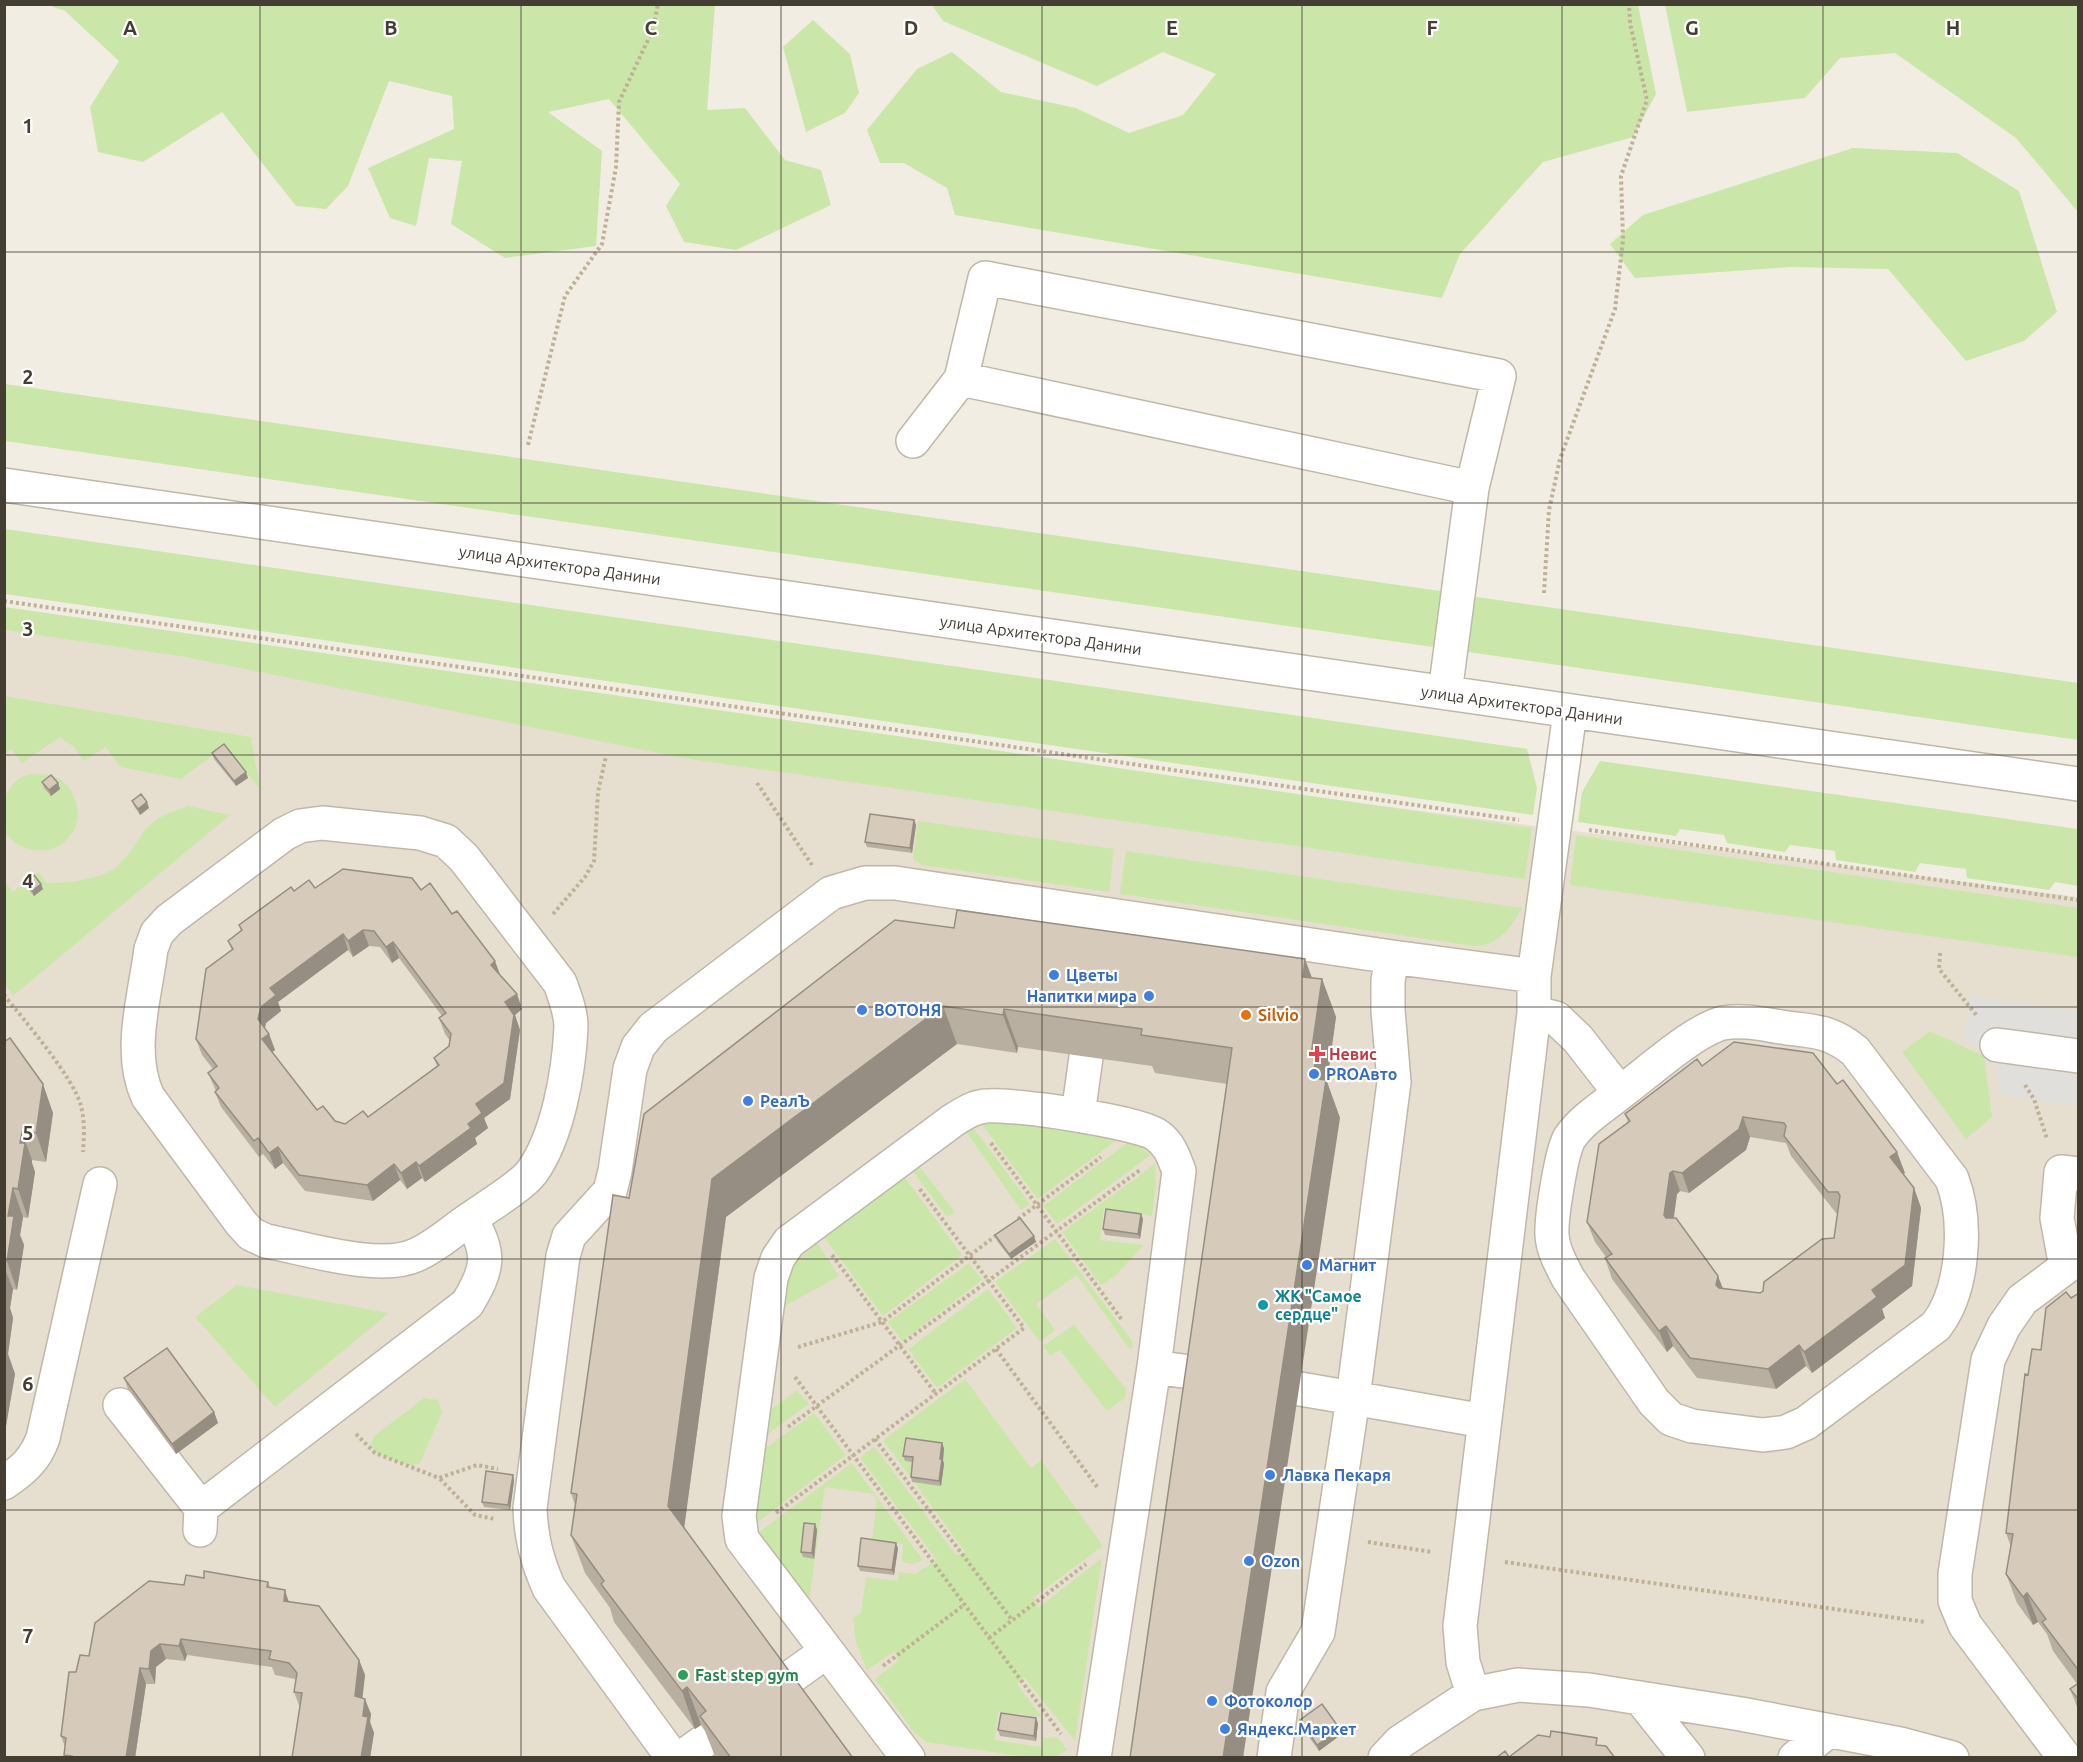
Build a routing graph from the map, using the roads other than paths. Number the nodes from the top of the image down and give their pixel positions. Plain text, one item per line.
1 (961, 379) junction
2 (913, 441) dead end
3 (4, 485) edge
4 (1472, 488) junction
5 (1445, 693) junction
6 (1569, 712) junction
7 (2079, 784) edge
8 (1392, 957) junction
9 (1534, 976) junction
10 (1534, 1013) junction
11 (1997, 1045) dead end
12 (2079, 1056) edge
13 (1086, 1057) edge
14 (1620, 1093) junction
15 (1078, 1114) junction
16 (2079, 1174) edge
17 (100, 1184) road end
18 (470, 1219) junction
19 (2072, 1263) edge
20 (1154, 1367) junction
21 (1204, 1374) edge
22 (1300, 1389) dead end
23 (1353, 1398) junction
24 (120, 1405) dead end
25 (1484, 1421) junction
26 (4, 1483) edge
27 (827, 1651) junction
28 (784, 1682) edge
29 (1473, 1695) junction
30 (1640, 1698) junction
31 (1828, 1731) junction
32 (710, 1737) edge
33 (673, 1758) edge
34 (681, 1758) edge
35 (908, 1758) edge
36 (1094, 1758) edge
37 (1274, 1758) edge
38 (1385, 1758) edge
39 (1688, 1758) edge
40 (1795, 1758) edge
41 (1952, 1758) edge
42 (2064, 1758) edge

1 - 2 street
1 - 4 street
1 - 4 street
3 - 5 street, улица Архитектора Данини
4 - 5 street
5 - 6 street, улица Архитектора Данини
6 - 7 street, улица Архитектора Данини
6 - 9 street
8 - 9 street
8 - 23 street
8 - 33 street
9 - 10 street
10 - 14 street
10 - 25 street
11 - 12 street
13 - 15 street
14 - 14 street
15 - 20 street
15 - 27 street
16 - 19 street
17 - 26 street
18 - 18 street
18 - 24 street
19 - 42 street
20 - 21 street
20 - 36 street
22 - 23 street
23 - 25 street
23 - 37 street
25 - 29 street
27 - 28 street
27 - 35 street
29 - 30 street
29 - 38 street
30 - 31 street
30 - 39 street
31 - 40 street
31 - 41 street
32 - 34 street

